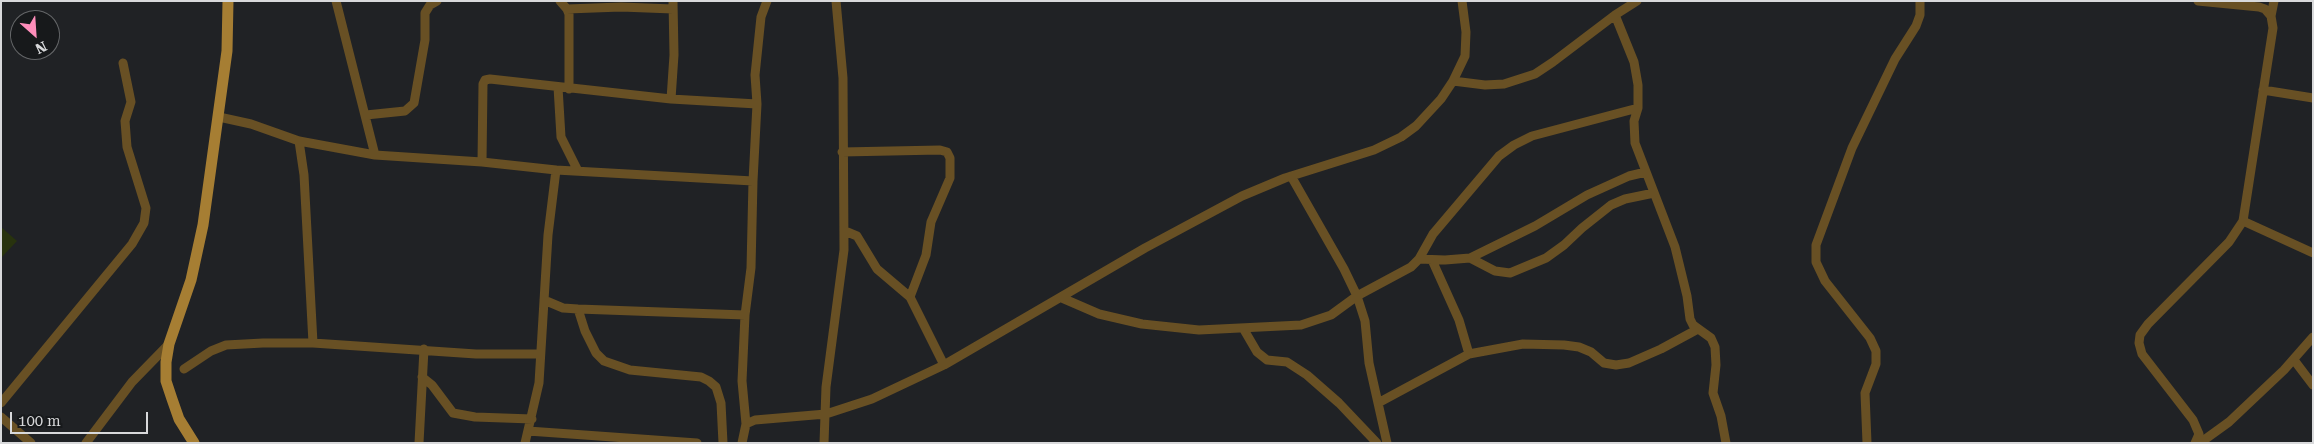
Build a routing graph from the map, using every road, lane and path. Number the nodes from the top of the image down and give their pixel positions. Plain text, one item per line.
1 (228, 1) edge
2 (336, 1) edge
3 (437, 1) edge
4 (560, 1) edge
5 (767, 1) edge
6 (836, 1) edge
7 (1462, 1) edge
8 (1637, 1) edge
9 (1920, 1) edge
10 (2198, 1) edge
11 (2274, 1) edge
12 (673, 5) edge
13 (567, 9) junction
14 (1615, 15) junction
15 (2271, 16) junction
16 (123, 63) dead end
17 (1453, 81) junction
18 (558, 87) junction
19 (569, 89) junction
20 (2263, 90) junction
21 (2313, 98) edge
22 (671, 99) junction
23 (757, 104) junction
24 (1638, 108) junction
25 (366, 115) junction
26 (219, 117) junction
27 (298, 141) junction
28 (842, 152) junction
29 (375, 155) junction
30 (482, 162) junction
31 (556, 170) junction
32 (578, 171) junction
33 (1646, 172) junction
34 (1292, 176) junction
35 (753, 181) junction
36 (1654, 193) junction
37 (2243, 221) junction
38 (845, 230) junction
39 (2313, 253) edge
40 (1470, 258) junction
41 (1419, 259) junction
42 (1432, 260) junction
43 (1358, 296) junction
44 (910, 297) junction
45 (1062, 298) junction
46 (544, 300) junction
47 (578, 309) junction
48 (744, 315) junction
49 (1243, 328) junction
50 (1698, 329) junction
51 (2313, 337) edge
52 (313, 343) junction
53 (169, 344) junction
54 (424, 349) junction
55 (540, 354) junction
56 (1469, 354) junction
57 (2294, 360) junction
58 (944, 365) junction
59 (184, 369) dead end
60 (422, 377) junction
61 (2313, 385) edge
62 (1, 403) edge
63 (1378, 403) junction
64 (826, 414) junction
65 (1, 418) edge
66 (532, 419) junction
67 (746, 424) junction
68 (528, 431) junction
69 (664, 441) edge
70 (31, 443) edge
71 (86, 443) edge
72 (194, 443) edge
73 (419, 443) edge
74 (525, 443) edge
75 (697, 443) edge
76 (723, 443) edge
77 (742, 443) edge
78 (824, 443) edge
79 (1377, 443) edge
80 (1387, 443) edge
81 (1726, 443) edge
82 (1867, 443) edge
83 (2195, 443) edge
84 (2200, 443) edge

1 - 26 main road
2 - 25 street
3 - 25 street
4 - 13 street
5 - 23 street
6 - 28 street
7 - 17 street
8 - 14 street
9 - 82 street
10 - 15 street
11 - 15 street
12 - 13 street
12 - 22 street
13 - 19 street
14 - 17 street
14 - 24 street
15 - 20 street
16 - 62 street
17 - 34 street
18 - 19 street
18 - 30 street
18 - 32 street
19 - 22 street
20 - 21 street
20 - 37 street
22 - 23 street
23 - 35 street
24 - 33 street
24 - 41 street
25 - 29 street
26 - 27 street
26 - 53 main road
27 - 29 street
27 - 52 street
28 - 38 street
28 - 44 street
29 - 30 street
30 - 31 street
31 - 32 street
31 - 46 street
32 - 35 street
33 - 36 street
33 - 40 street
34 - 43 street
34 - 45 street
35 - 48 street
36 - 40 street
36 - 50 street
37 - 39 street
37 - 83 street
38 - 44 street
38 - 64 street
40 - 42 street
41 - 42 street
41 - 43 street
42 - 56 street
43 - 49 street
43 - 63 street
44 - 58 street
45 - 49 street
45 - 58 street
46 - 47 street
46 - 55 street
47 - 48 street
47 - 76 street
48 - 67 street
49 - 79 street
50 - 56 street
50 - 81 street
51 - 57 street
52 - 54 street
52 - 59 street
53 - 71 street
53 - 72 main road
54 - 55 street
54 - 60 street
55 - 66 street
56 - 63 street
57 - 61 street
57 - 84 street
58 - 64 street
60 - 66 street
60 - 73 street
63 - 80 street
64 - 67 street
64 - 78 street
65 - 70 street
66 - 68 street
67 - 77 street
68 - 69 street
68 - 74 street
69 - 75 street

